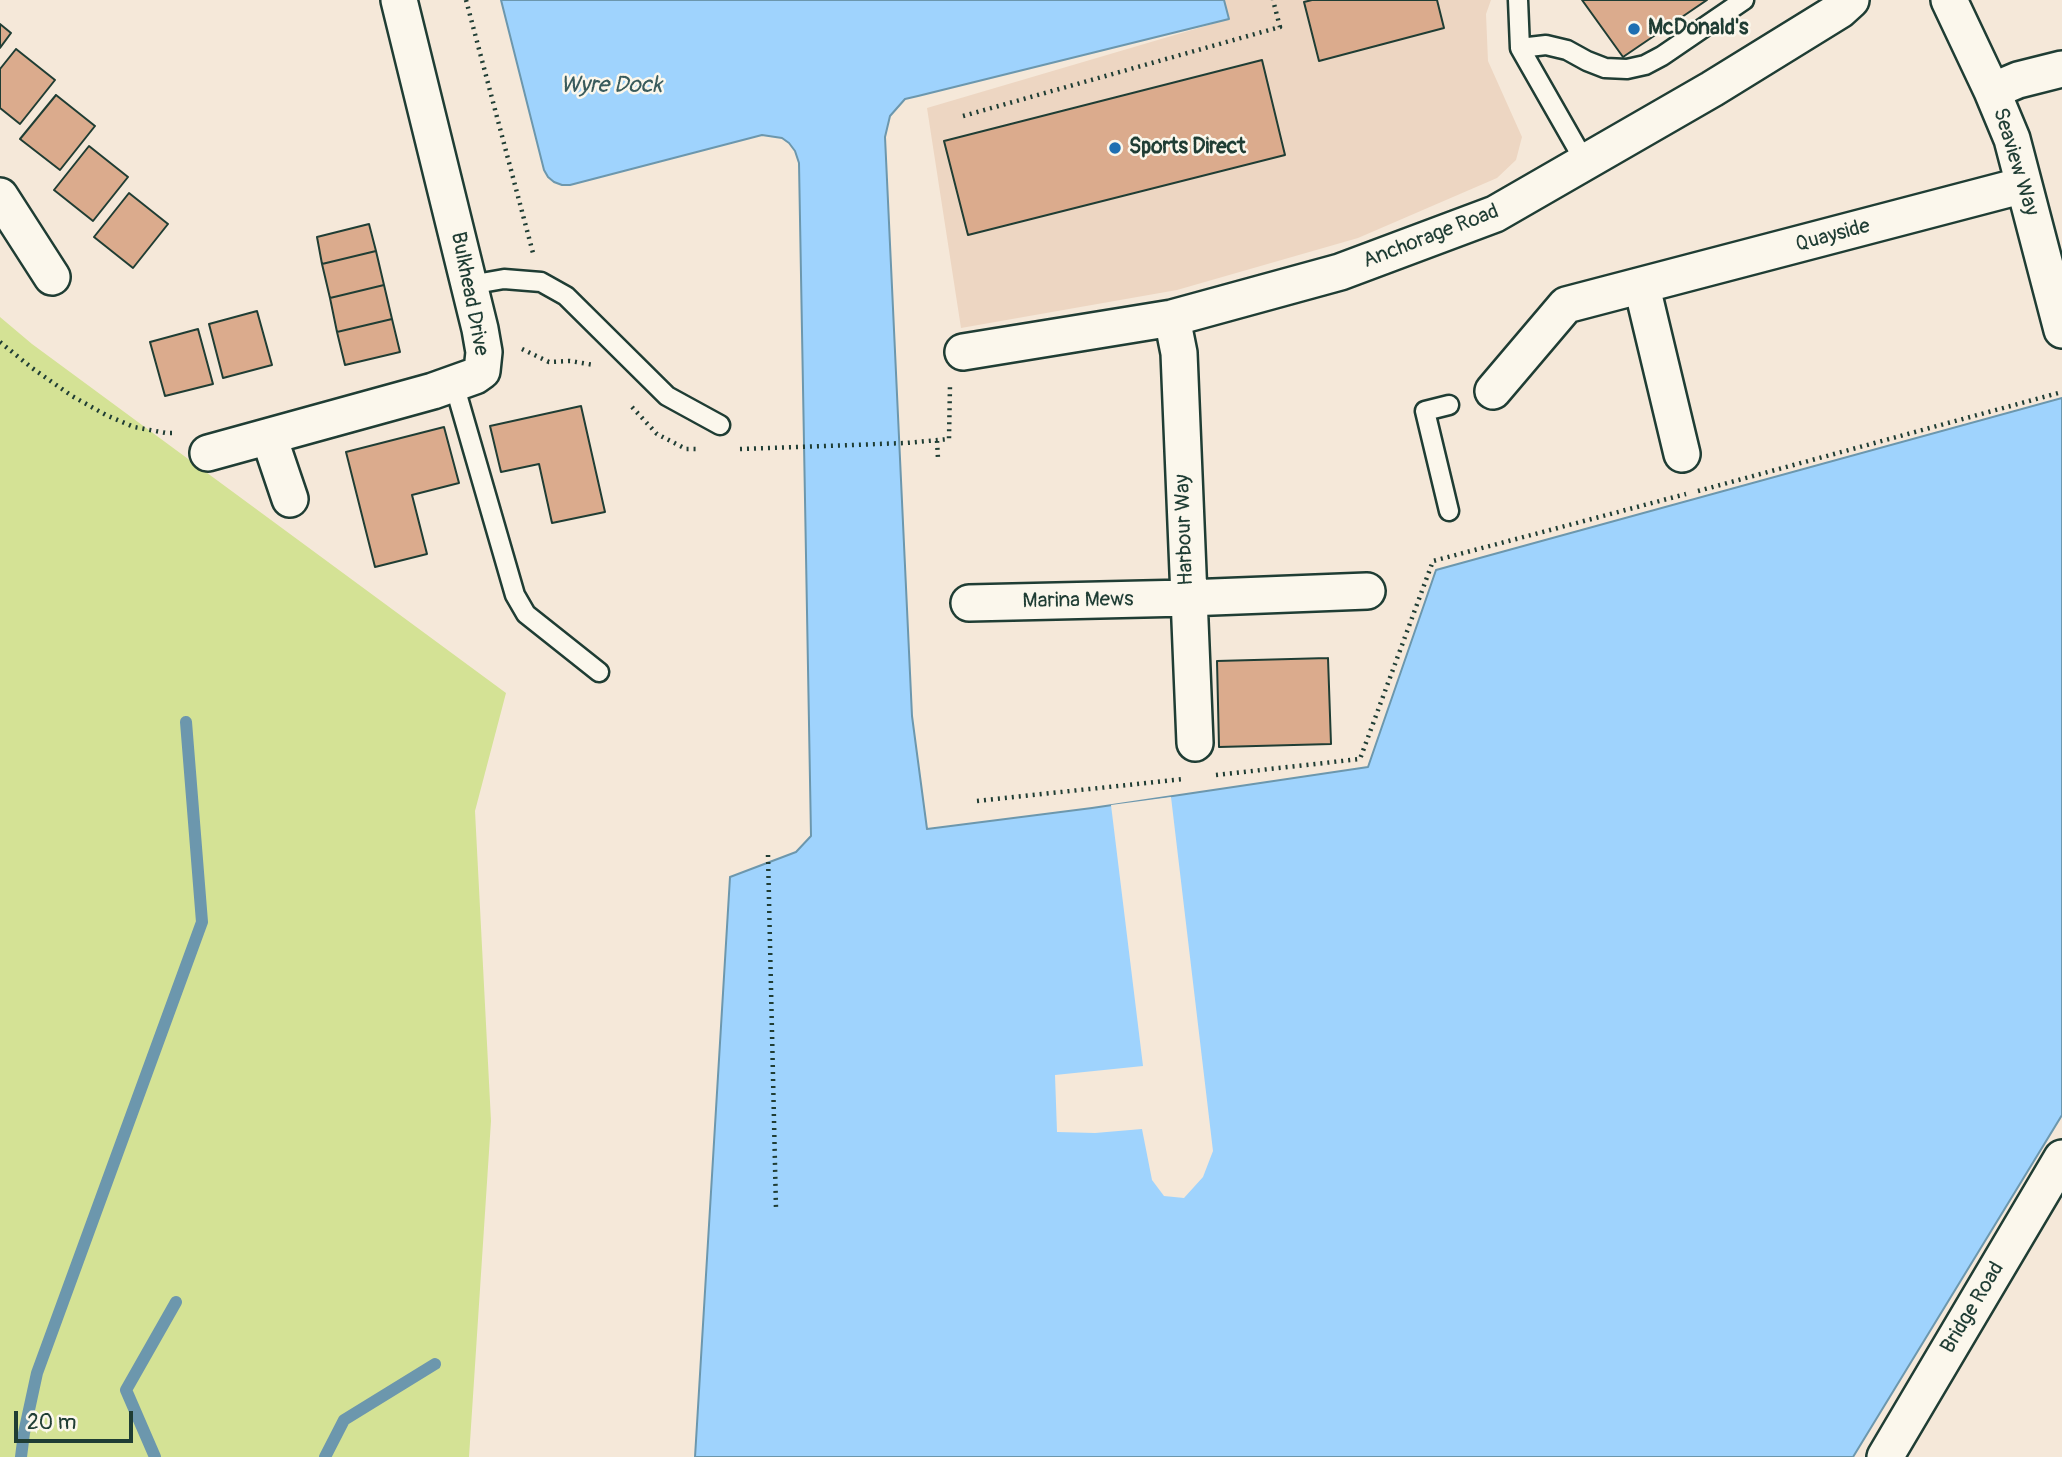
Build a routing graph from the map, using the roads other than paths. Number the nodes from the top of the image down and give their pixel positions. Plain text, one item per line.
1 (399, 0) edge
2 (1518, 0) edge
3 (1744, 0) edge
4 (1851, 0) edge
5 (1949, 0) edge
6 (1520, 48) junction
7 (2062, 69) edge
8 (1992, 92) junction
9 (1585, 162) junction
10 (2024, 185) junction
11 (0, 196) edge
12 (52, 277) dead end
13 (470, 285) junction
14 (1642, 287) junction
15 (1172, 318) junction
16 (2062, 330) edge
17 (963, 352) road end
18 (454, 384) junction
19 (1493, 391) dead end
20 (1449, 405) dead end
21 (720, 425) dead end
22 (269, 437) junction
23 (208, 453) road end
24 (1682, 454) dead end
25 (289, 499) dead end
26 (1448, 511) dead end
27 (1367, 591) dead end
28 (1187, 598) junction
29 (969, 603) dead end
30 (599, 672) dead end
31 (1195, 743) dead end
32 (2062, 1158) edge
33 (1885, 1457) edge

1 - 13 street, Bulkhead Drive
2 - 6 lane
3 - 6 lane
4 - 9 street, Anchorage Road
5 - 8 street, Seaview Way
6 - 9 lane
7 - 8 street
8 - 10 street, Seaview Way
9 - 15 street, Anchorage Road
10 - 14 street, Quayside
10 - 16 street, Seaview Way
11 - 12 street
13 - 18 street, Bulkhead Drive
13 - 21 lane
14 - 19 street, Quayside
14 - 24 street
15 - 17 street, Anchorage Road
15 - 28 street, Harbour Way
18 - 22 street, Bulkhead Drive
18 - 30 lane
20 - 26 lane
22 - 23 street, Bulkhead Drive
22 - 25 street
27 - 28 street, Marina Mews
28 - 29 street, Marina Mews
28 - 31 street, Harbour Way
32 - 33 street, Bridge Road

